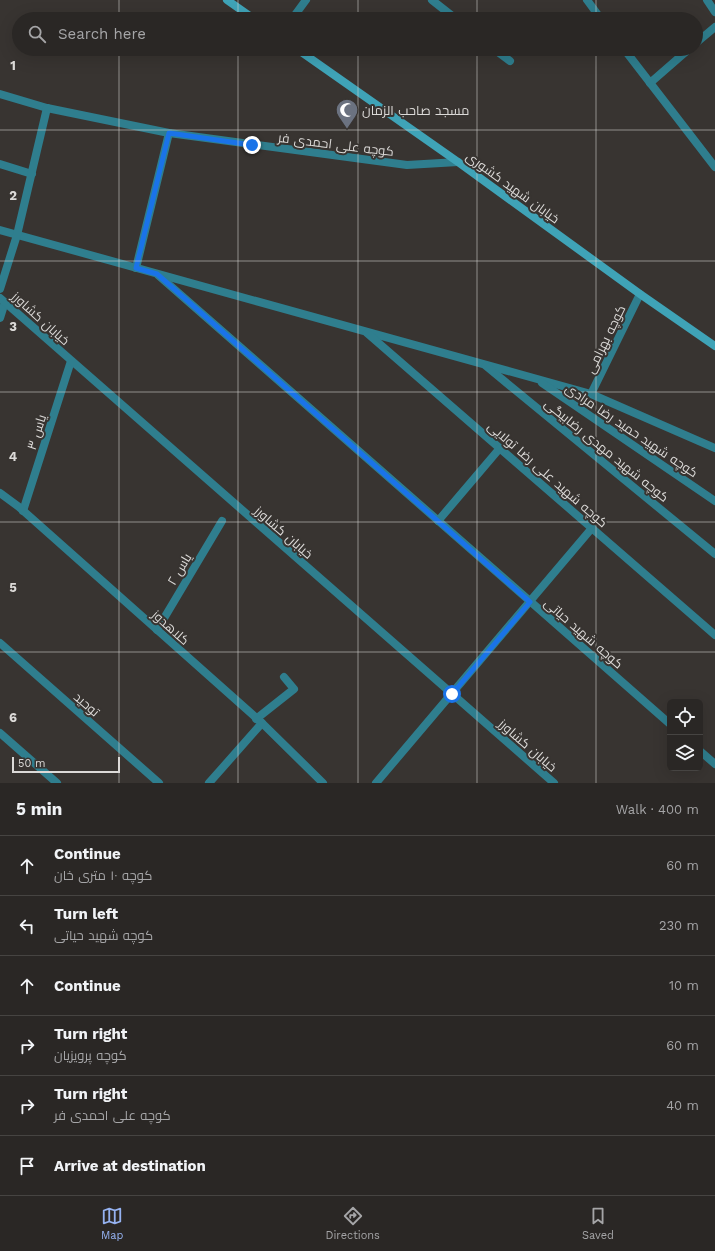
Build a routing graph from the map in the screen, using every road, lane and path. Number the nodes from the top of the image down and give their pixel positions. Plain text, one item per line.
1 (227, 0) edge
2 (306, 0) edge
3 (432, 0) edge
4 (587, 0) edge
5 (706, 0) edge
6 (244, 12) edge
7 (297, 12) edge
8 (447, 12) edge
9 (596, 12) edge
10 (715, 12) edge
11 (715, 27) edge
12 (703, 37) edge
13 (307, 56) edge
14 (503, 56) edge
15 (629, 56) edge
16 (681, 56) edge
17 (510, 61) dead end
18 (650, 83) junction
19 (0, 94) edge
20 (47, 108) junction
21 (169, 133) junction
22 (458, 162) junction
23 (0, 164) edge
24 (715, 167) edge
25 (32, 174) junction
26 (0, 230) edge
27 (18, 235) junction
28 (136, 268) junction
29 (157, 274) junction
30 (0, 289) edge
31 (640, 294) junction
32 (3, 300) edge
33 (0, 318) edge
34 (365, 331) junction
35 (715, 346) edge
36 (71, 361) junction
37 (484, 364) junction
38 (536, 379) junction
39 (591, 394) junction
40 (500, 448) junction
41 (715, 448) edge
42 (0, 494) edge
43 (715, 501) edge
44 (23, 511) junction
45 (222, 521) dead end
46 (438, 521) junction
47 (592, 528) junction
48 (715, 554) edge
49 (530, 602) junction
50 (157, 630) junction
51 (715, 635) edge
52 (0, 643) edge
53 (284, 677) dead end
54 (452, 694) junction
55 (259, 721) junction
56 (667, 721) edge
57 (0, 733) edge
58 (703, 754) edge
59 (715, 764) edge
60 (57, 783) edge
61 (159, 783) edge
62 (209, 783) edge
63 (322, 783) edge
64 (376, 783) edge
65 (554, 783) edge

1 - 6 main road
2 - 7 street
3 - 8 street
4 - 9 street
5 - 10 street
11 - 12 street
13 - 22 main road, خیابان شهید کشوری
14 - 17 street
15 - 18 street
16 - 18 street
18 - 24 street
19 - 20 street, کوچه علی احمدی فر
20 - 21 street, کوچه علی احمدی فر
20 - 25 street
21 - 22 street, کوچه علی احمدی فر
21 - 28 street
22 - 31 main road, خیابان شهید کشوری
23 - 25 street
25 - 27 street
26 - 27 street
27 - 28 street
27 - 30 street
28 - 29 street
29 - 34 street
29 - 46 street, کوچه شهید حیاتی
31 - 35 main road, خیابان شهید کشوری
31 - 39 street, کوچه بهرامی
32 - 33 street
32 - 36 street, خیابان کشاورز
34 - 37 street
34 - 40 street, کوچه شهید علی رضا تولایی
36 - 44 street, یاس ۳
36 - 54 street, خیابان کشاورز
37 - 38 street
37 - 48 street, کوچه شهید مهدی رضابیگی
38 - 39 street
38 - 43 street, کوچه شهید حمید رضا مرادی
39 - 41 street
40 - 46 street
40 - 47 street, کوچه شهید علی رضا تولایی
42 - 44 street, کلاهدوز
44 - 50 street, کلاهدوز
45 - 50 street, یاس ۲
46 - 49 street, کوچه شهید حیاتی
47 - 49 street
47 - 51 street, کوچه شهید علی رضا تولایی
49 - 54 street
49 - 56 street, کوچه شهید حیاتی
50 - 55 street, کلاهدوز
52 - 61 street, توحید
53 - 55 street
54 - 64 street
54 - 65 street, خیابان کشاورز
55 - 62 street
55 - 63 street, کلاهدوز
57 - 60 street
58 - 59 street

